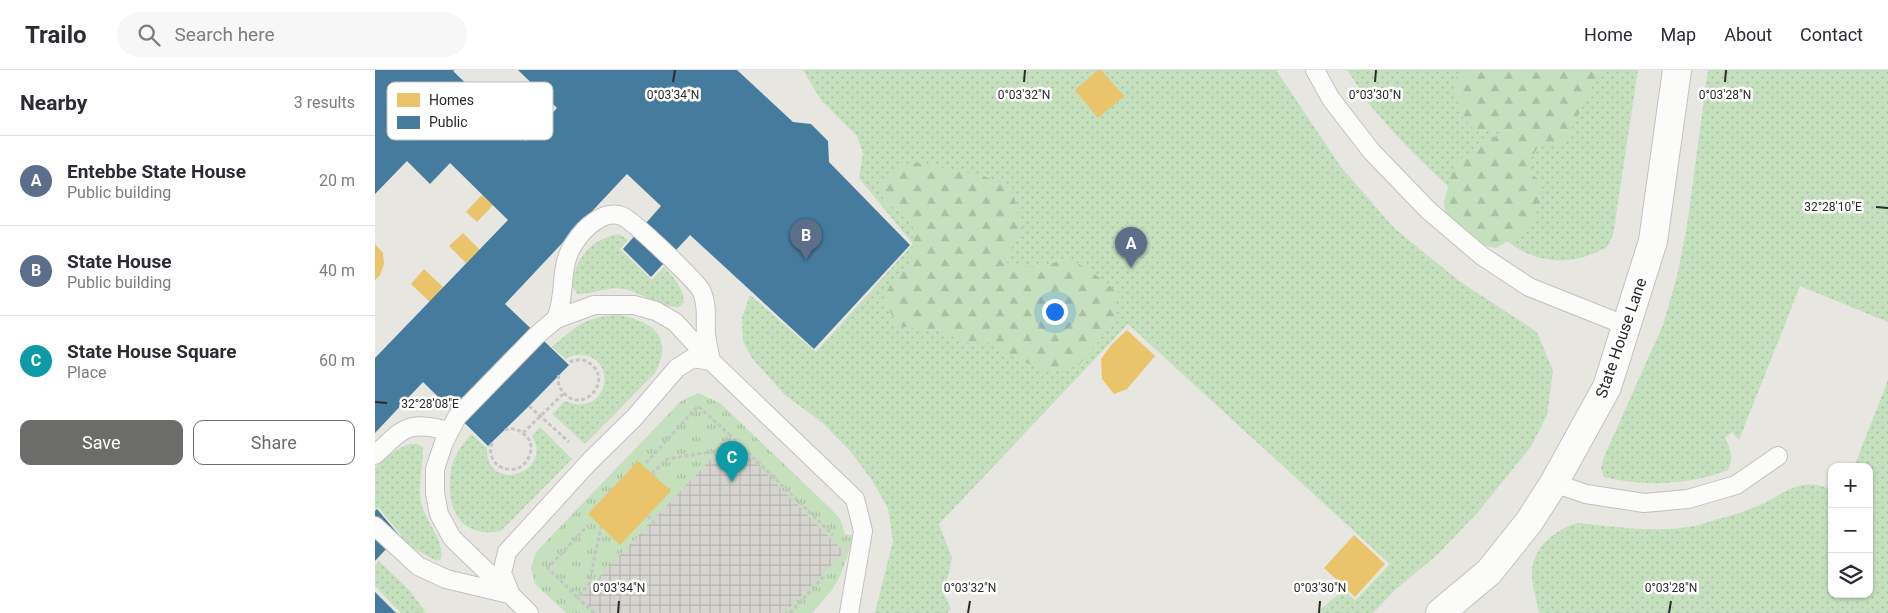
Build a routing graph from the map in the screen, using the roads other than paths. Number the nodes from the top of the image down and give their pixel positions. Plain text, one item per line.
1 (1315, 70) edge
2 (1677, 70) edge
3 (556, 319) junction
4 (1627, 326) junction
5 (711, 361) junction
6 (450, 431) junction
7 (375, 455) edge
8 (1778, 456) dead end
9 (1554, 483) junction
10 (375, 526) edge
11 (511, 595) junction
12 (529, 613) edge
13 (849, 613) edge
14 (1440, 613) edge

1 - 4 lane
2 - 4 street, State House Lane
3 - 5 lane
3 - 5 lane
3 - 6 lane
4 - 9 street, State House Lane
5 - 11 lane
5 - 13 lane
6 - 7 lane
6 - 11 lane
8 - 9 lane
9 - 14 street, State House Lane
10 - 11 lane
11 - 12 lane

